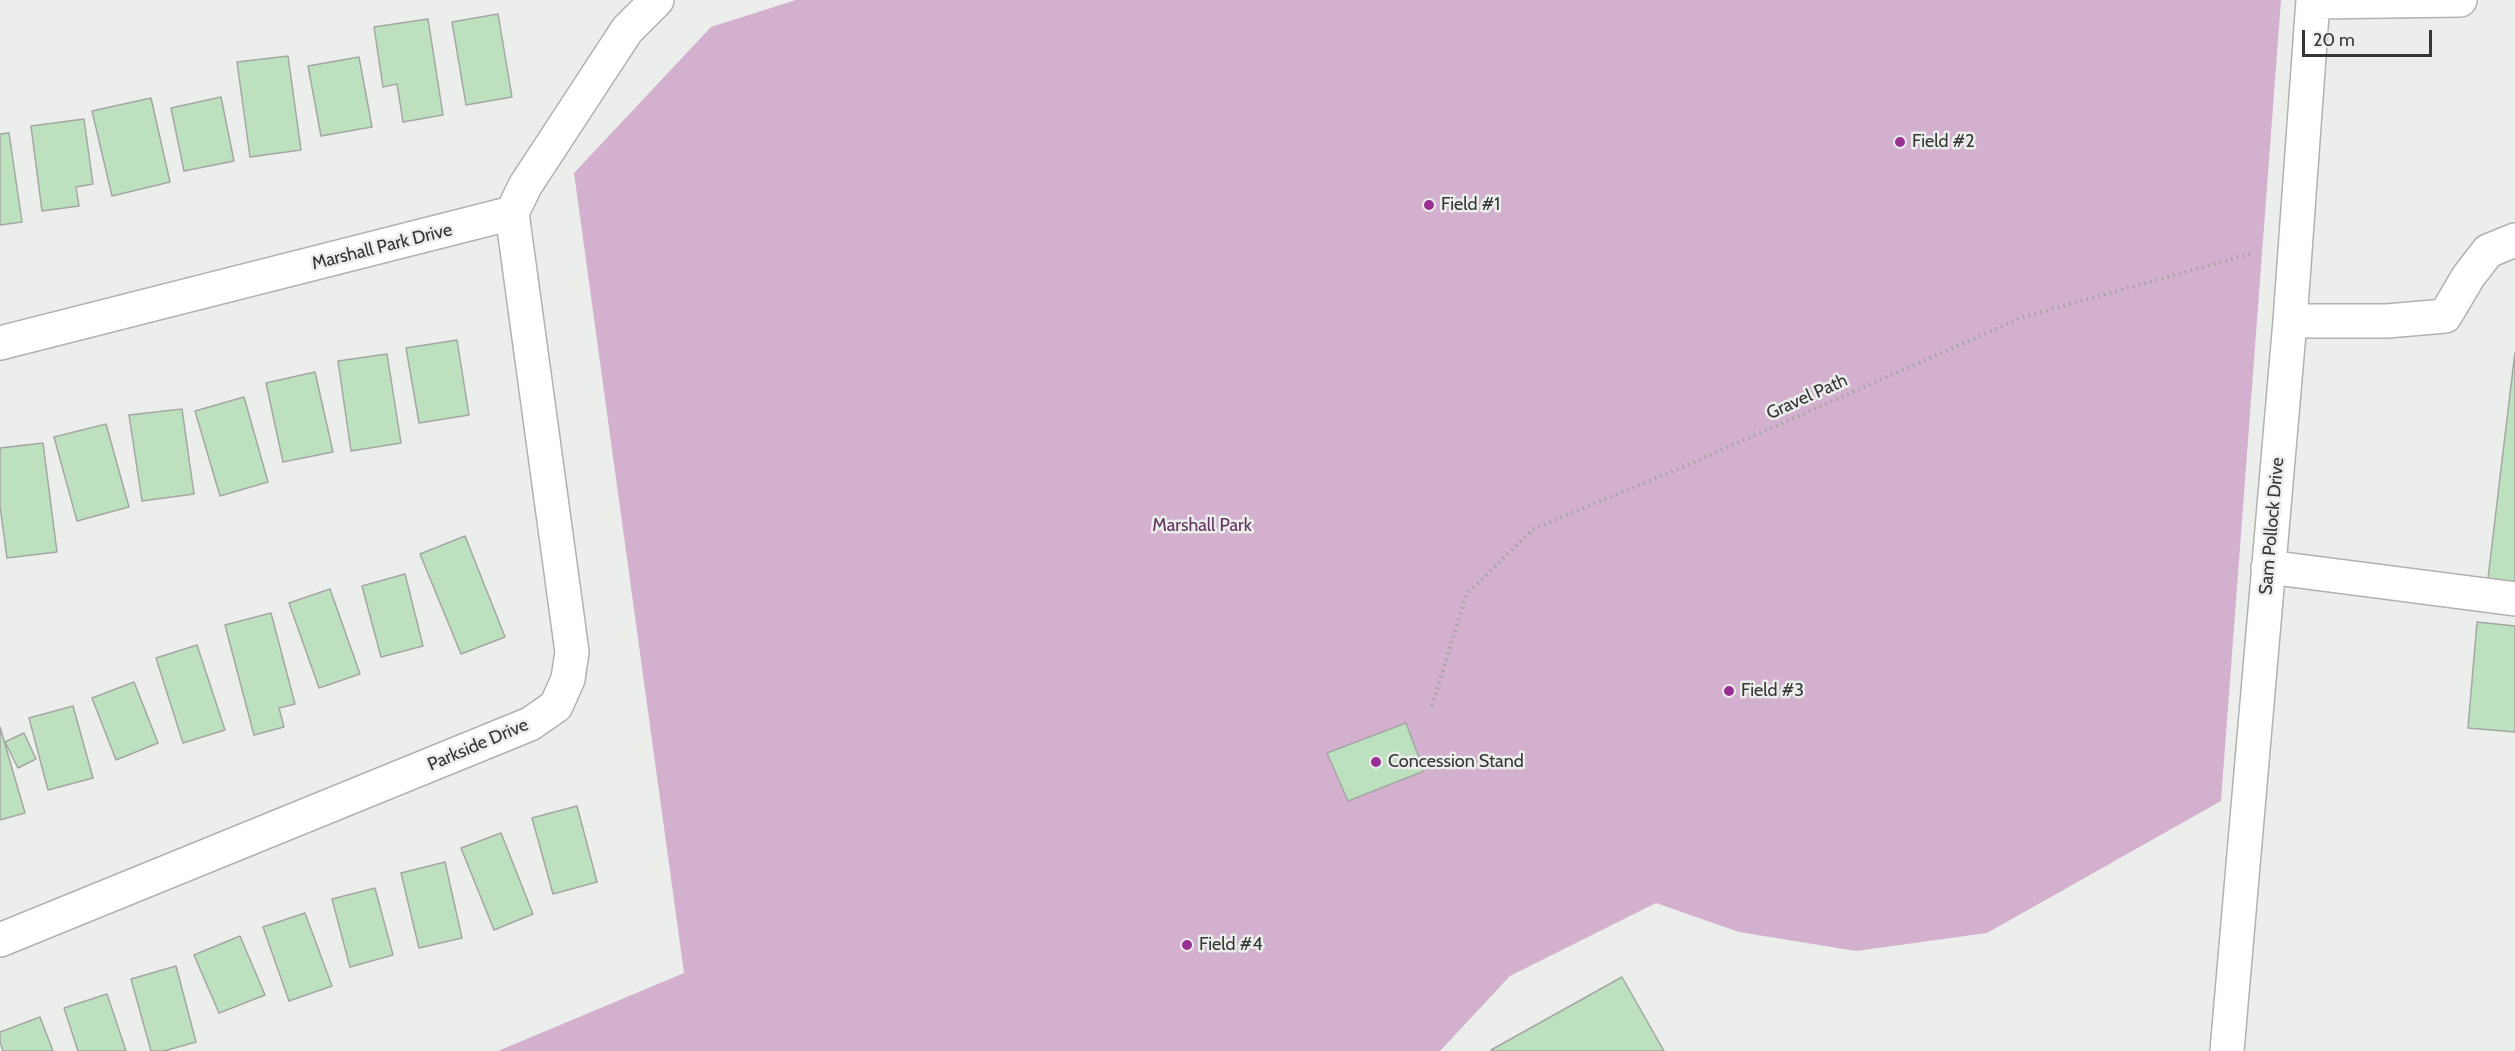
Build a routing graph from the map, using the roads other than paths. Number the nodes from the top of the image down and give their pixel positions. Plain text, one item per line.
1 (657, 0) edge
2 (2460, 0) edge
3 (2313, 1) edge
4 (512, 213) junction
5 (2515, 240) edge
6 (2290, 321) junction
7 (0, 343) edge
8 (2268, 567) junction
9 (2515, 599) edge
10 (0, 940) edge
11 (2227, 1051) edge

1 - 4 street
2 - 3 street
3 - 6 street, Sam Pollock Drive
4 - 7 street, Marshall Park Drive
4 - 10 street, Parkside Drive
5 - 6 street
6 - 8 street, Sam Pollock Drive
8 - 9 street
8 - 11 street, Sam Pollock Drive

